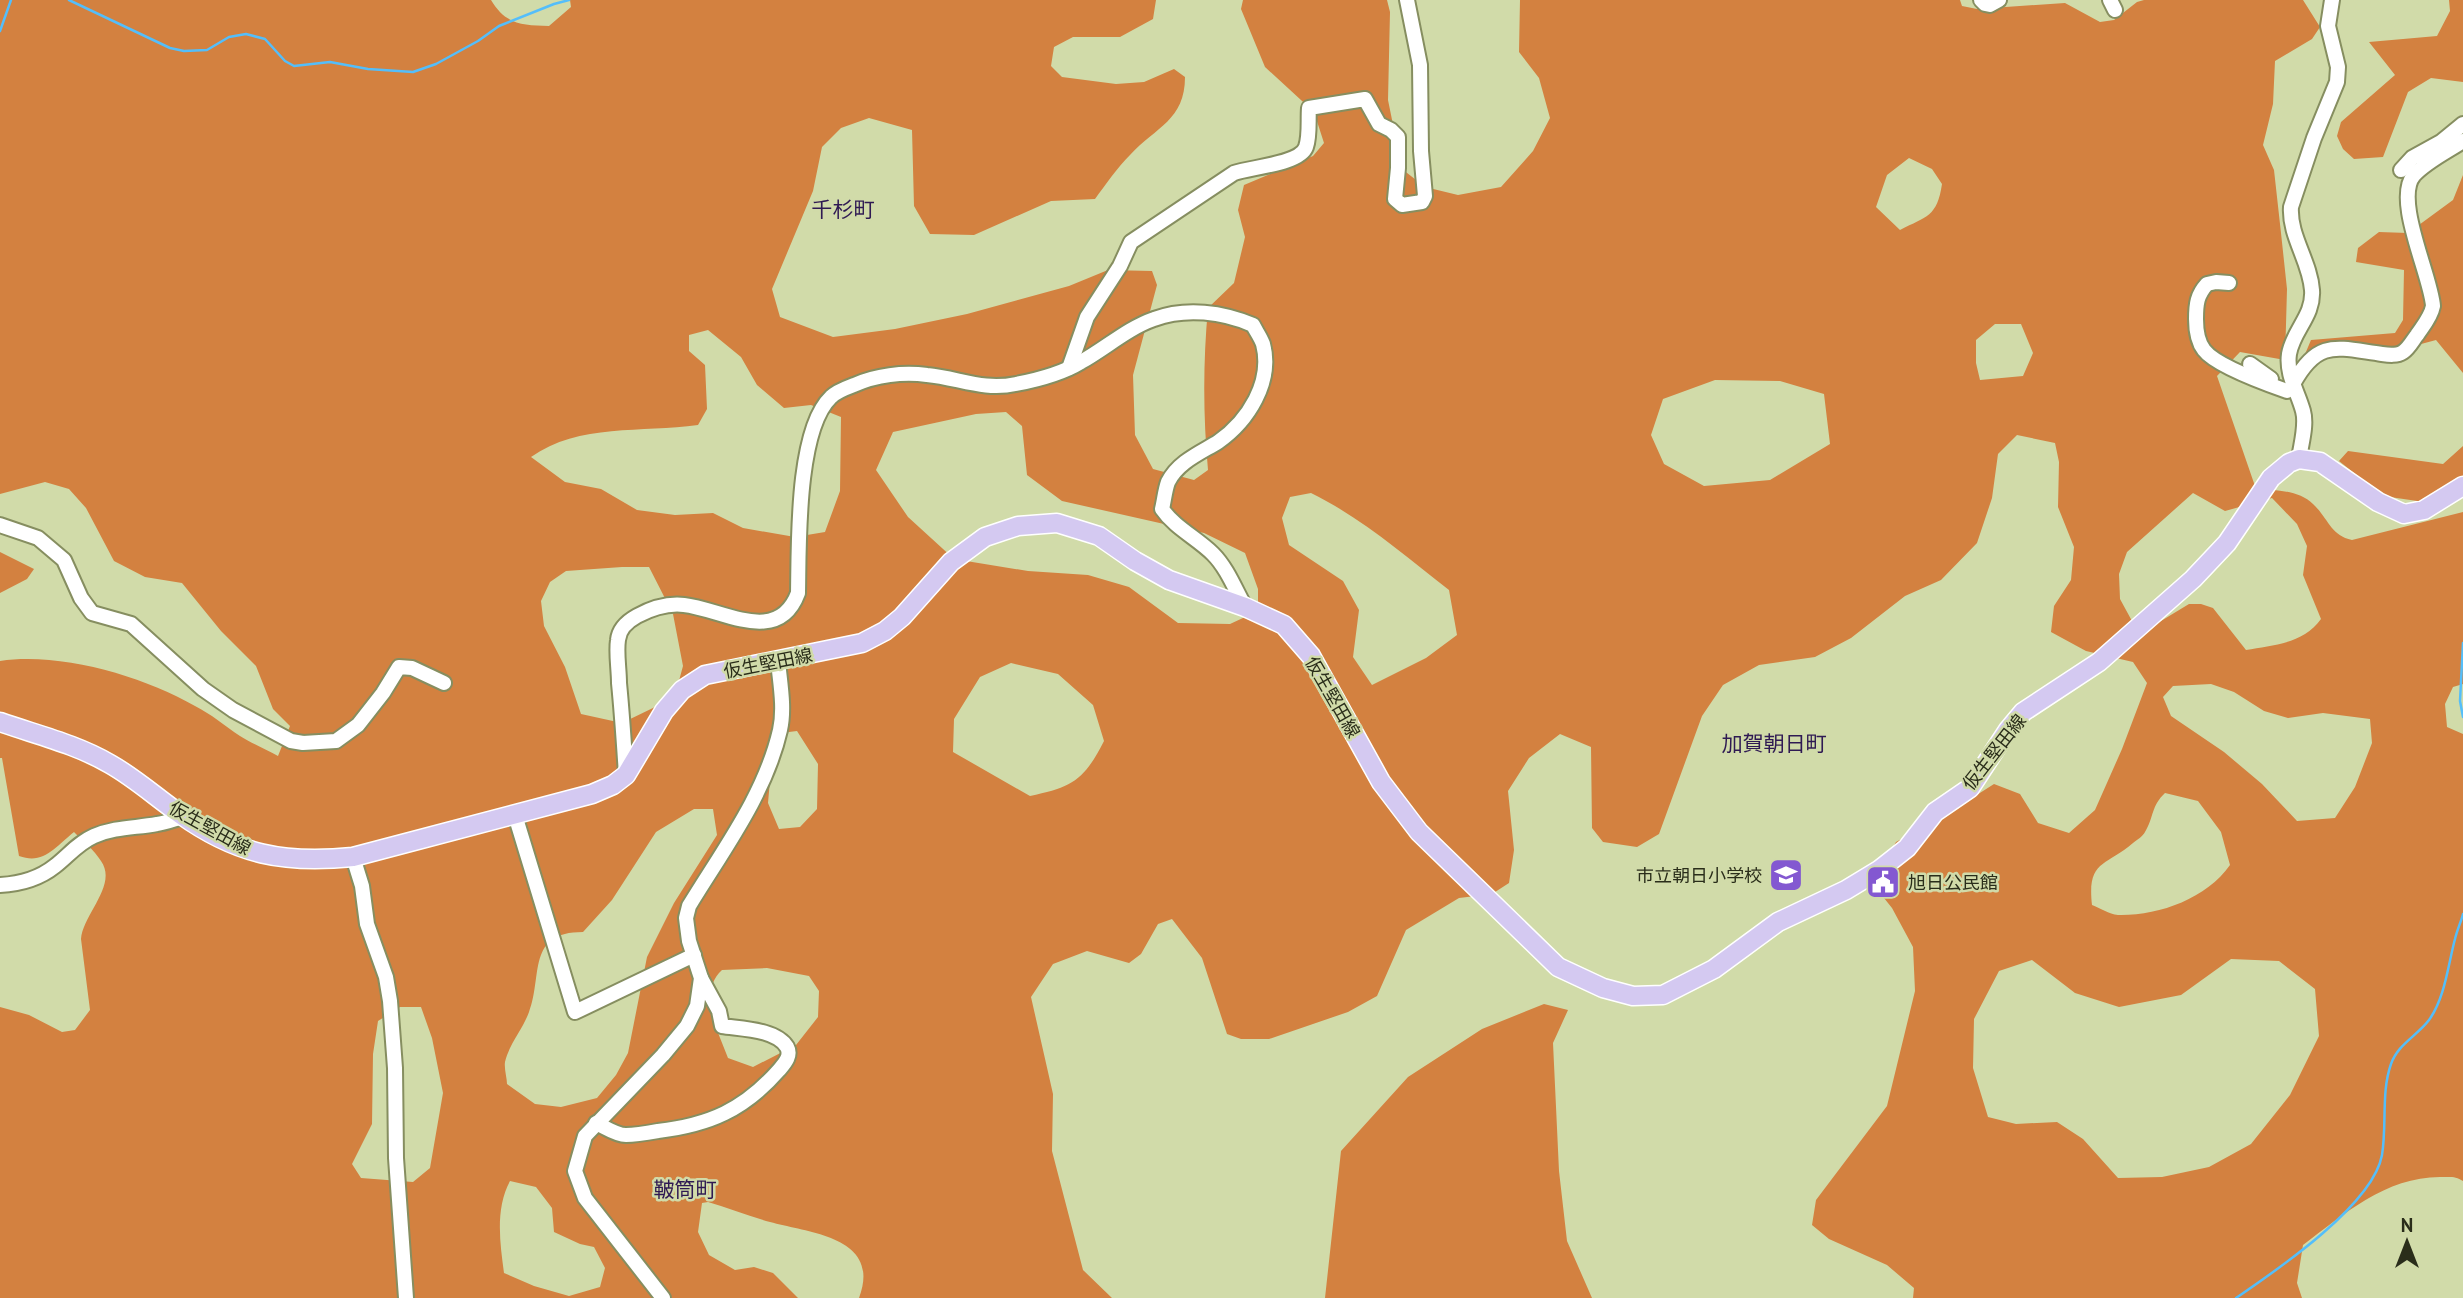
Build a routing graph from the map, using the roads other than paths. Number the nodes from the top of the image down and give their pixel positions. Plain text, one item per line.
1 (1407, 0) edge
2 (1981, 0) edge
3 (1999, 0) edge
4 (2332, 0) edge
5 (2463, 124) edge
6 (2463, 141) edge
7 (2401, 170) dead end
8 (2229, 283) dead end
9 (2249, 364) dead end
10 (1069, 368) junction
11 (2293, 391) junction
12 (2299, 458) junction
13 (2463, 486) edge
14 (0, 524) edge
15 (1245, 607) junction
16 (778, 661) junction
17 (444, 683) dead end
18 (0, 722) edge
19 (626, 775) junction
20 (515, 815) junction
21 (183, 817) junction
22 (353, 857) junction
23 (0, 885) edge
24 (695, 955) junction
25 (701, 978) junction
26 (596, 1123) junction
27 (406, 1298) edge
28 (663, 1298) edge

1 - 10 street
2 - 3 street
4 - 11 street
5 - 7 street
6 - 11 street
8 - 11 street
9 - 11 street
10 - 15 street
10 - 19 street
11 - 12 street
12 - 13 main road
12 - 15 main road, 仮生堅田線
14 - 17 street
15 - 16 main road, 仮生堅田線
16 - 19 main road, 仮生堅田線
16 - 24 street
18 - 21 main road, 仮生堅田線
19 - 20 main road, 仮生堅田線
20 - 22 main road, 仮生堅田線
20 - 24 street
21 - 22 main road, 仮生堅田線
21 - 23 street
22 - 27 street
24 - 25 street
25 - 26 street
25 - 26 street
26 - 28 street

